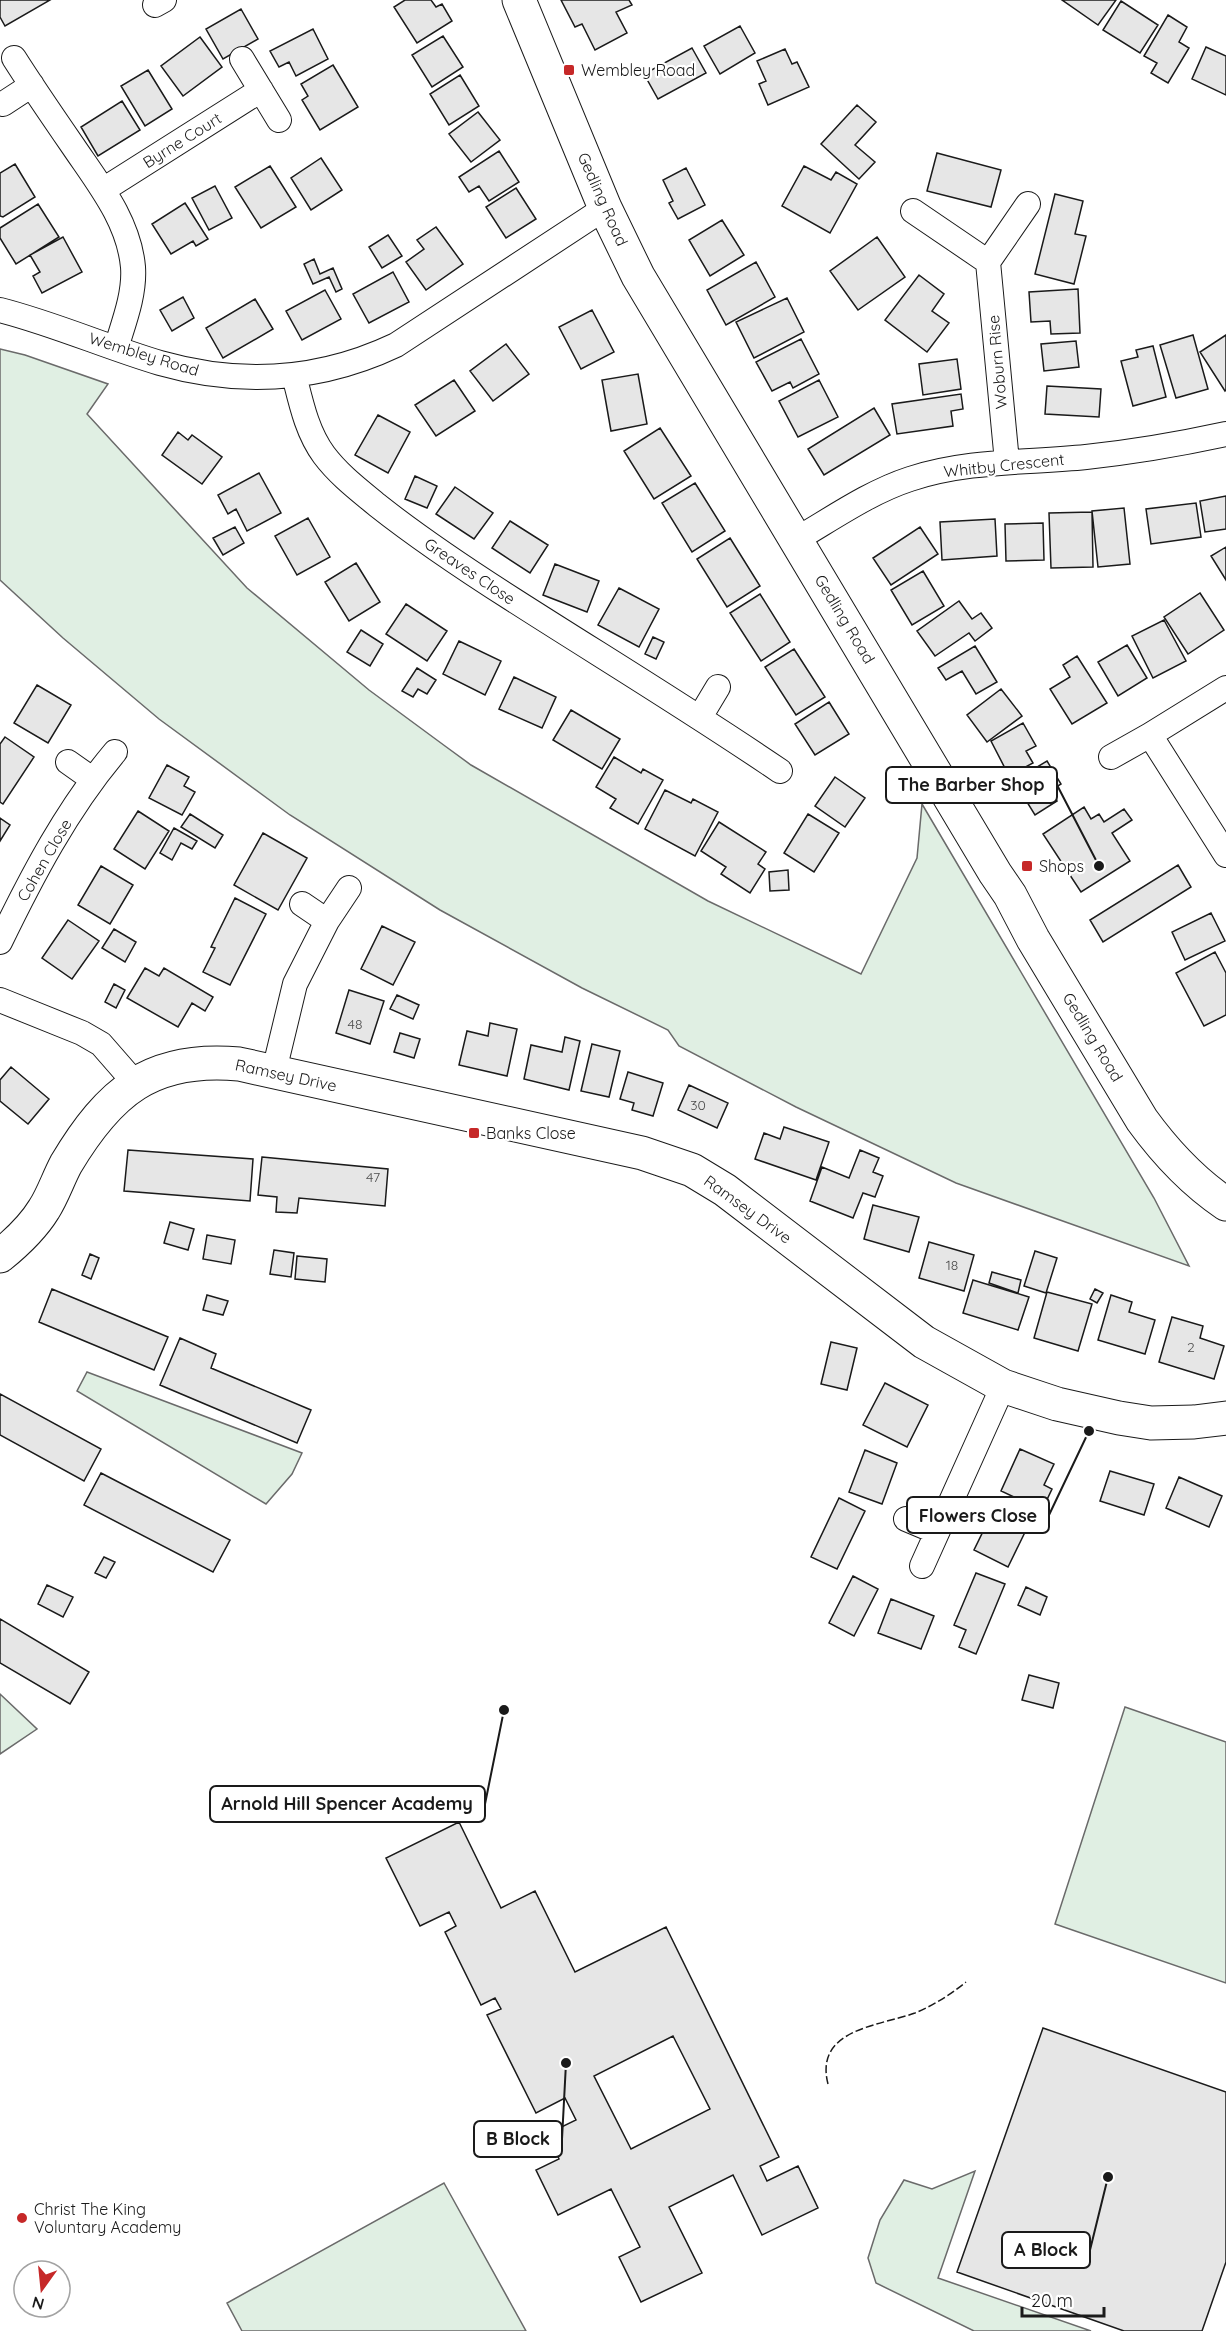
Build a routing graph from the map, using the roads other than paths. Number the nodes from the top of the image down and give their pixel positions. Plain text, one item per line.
1 (519, 0) edge
2 (14, 58) dead end
3 (242, 59) dead end
4 (32, 85) junction
5 (261, 90) junction
6 (3, 104) dead end
7 (279, 120) dead end
8 (103, 190) junction
9 (1028, 204) dead end
10 (604, 208) junction
11 (913, 211) dead end
12 (988, 262) junction
13 (0, 310) edge
14 (116, 348) junction
15 (294, 375) junction
16 (1226, 434) edge
17 (1007, 462) junction
18 (797, 539) junction
19 (718, 687) dead end
20 (1226, 688) edge
21 (700, 717) junction
22 (1150, 735) junction
23 (115, 752) dead end
24 (1111, 757) dead end
25 (68, 762) dead end
26 (780, 771) dead end
27 (92, 779) junction
28 (1226, 855) edge
29 (349, 888) dead end
30 (302, 904) dead end
31 (327, 921) junction
32 (0, 942) edge
33 (0, 1000) edge
34 (274, 1071) junction
35 (135, 1083) junction
36 (1226, 1204) edge
37 (0, 1256) edge
38 (1003, 1386) junction
39 (1226, 1418) edge
40 (906, 1519) dead end
41 (937, 1532) junction
42 (921, 1566) dead end

1 - 10 main road, Gedling Road
2 - 4 street
3 - 5 street
4 - 6 street
4 - 8 street
5 - 7 street
5 - 8 street, Byrne Court
8 - 14 street
9 - 12 street
10 - 15 street, Wembley Road
10 - 18 main road, Gedling Road
11 - 12 street
12 - 17 street, Woburn Rise
13 - 14 street, Wembley Road
14 - 15 street, Wembley Road
15 - 21 street, Greaves Close
16 - 17 street, Whitby Crescent
17 - 18 street, Whitby Crescent
18 - 36 main road, Gedling Road
19 - 21 street
20 - 22 street
21 - 26 street, Greaves Close
22 - 24 street
22 - 28 street
23 - 27 street, Cohen Close
25 - 27 street
27 - 32 street, Cohen Close
29 - 31 street
30 - 31 street
31 - 34 street
33 - 35 street
34 - 35 main road, Ramsey Drive
34 - 38 main road, Ramsey Drive
35 - 37 main road, Ramsey Drive
38 - 39 main road, Ramsey Drive
38 - 41 street
40 - 41 street
41 - 42 street

